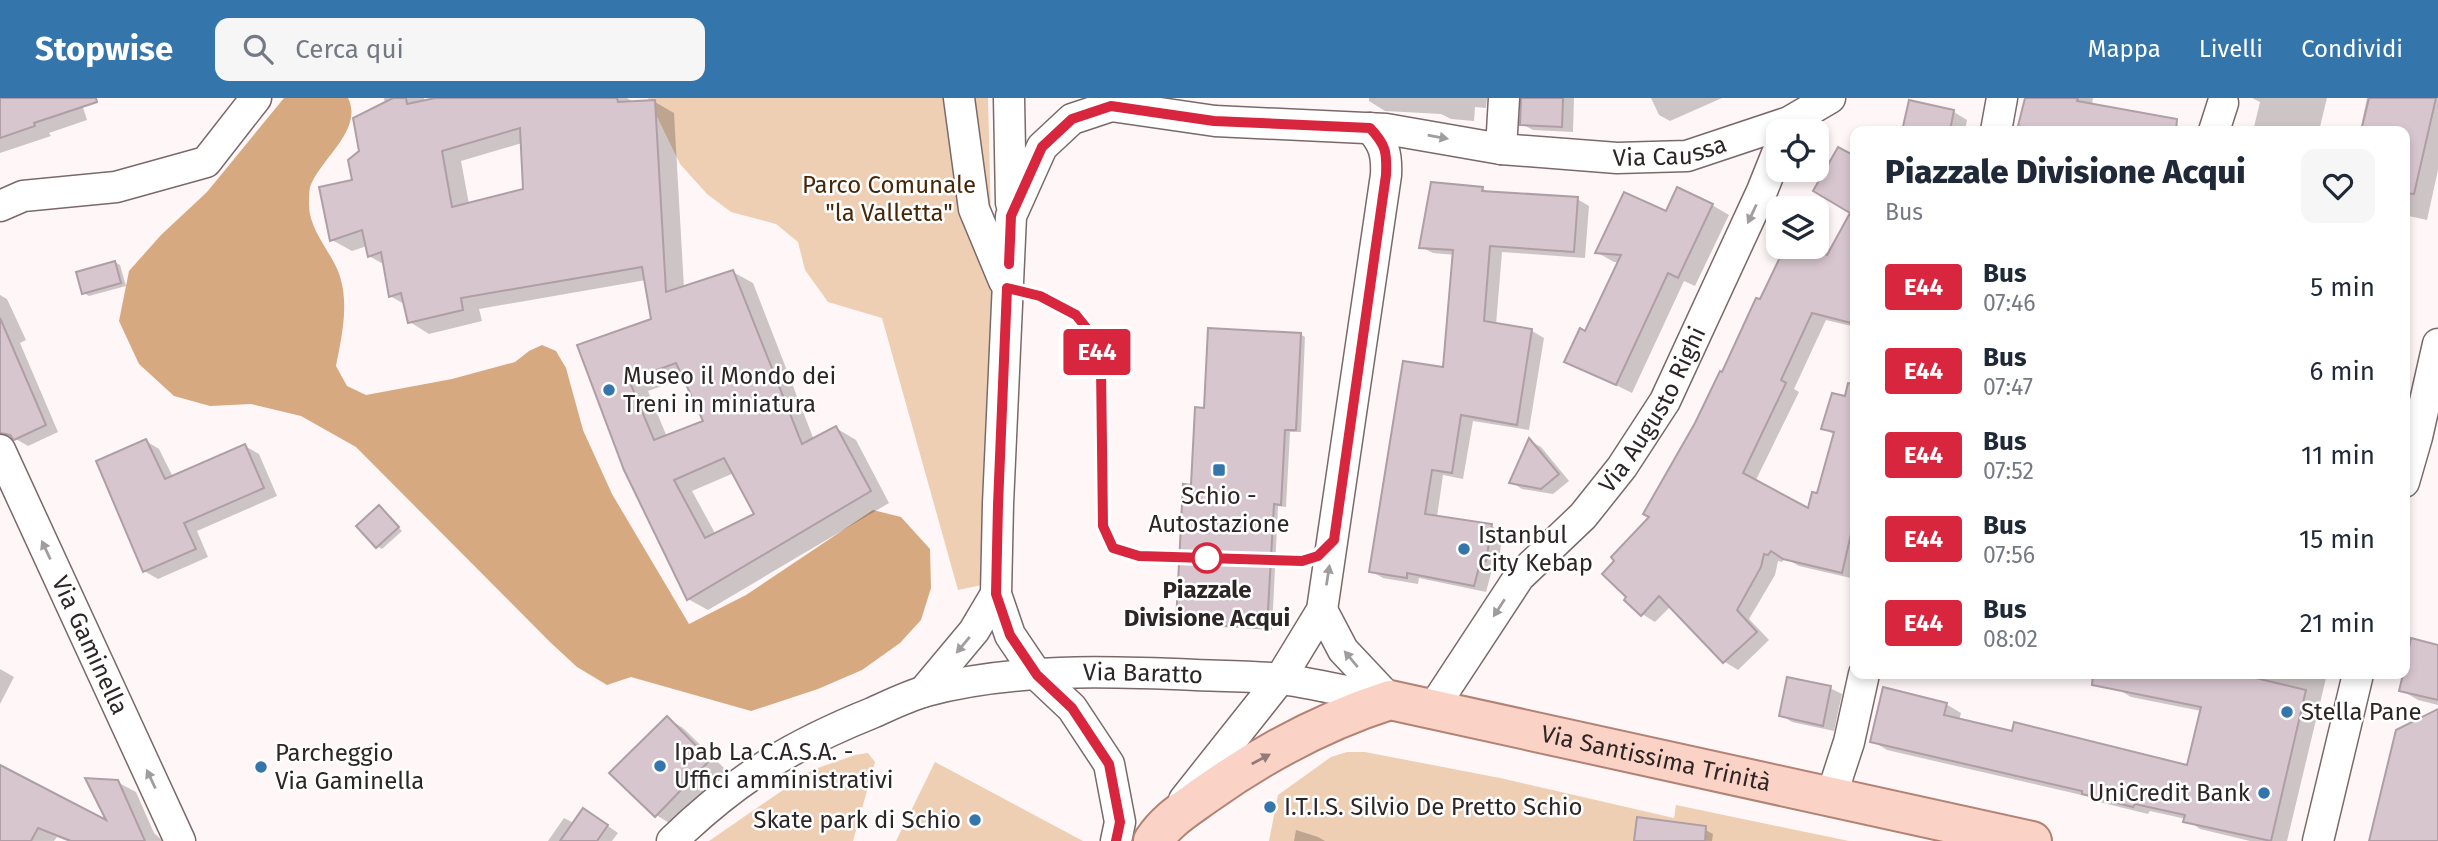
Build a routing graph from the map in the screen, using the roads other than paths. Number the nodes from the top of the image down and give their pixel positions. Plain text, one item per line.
1 (257, 98) edge
2 (959, 98) edge
3 (1009, 98) edge
4 (1082, 98) edge
5 (1504, 98) edge
6 (1830, 98) edge
7 (2002, 98) edge
8 (1111, 106) junction
9 (1789, 117) edge
10 (1997, 126) edge
11 (1370, 128) junction
12 (1501, 149) junction
13 (1766, 181) edge
14 (0, 206) edge
15 (1011, 216) junction
16 (1007, 288) junction
17 (2438, 344) edge
18 (0, 450) edge
19 (2415, 454) edge
20 (996, 594) junction
21 (1322, 610) junction
22 (1037, 675) junction
23 (1280, 679) junction
24 (1863, 679) edge
25 (2357, 679) edge
26 (923, 692) junction
27 (1390, 700) junction
28 (1433, 708) junction
29 (1830, 797) junction
30 (1158, 833) edge
31 (180, 841) edge
32 (673, 841) edge
33 (1116, 841) edge
34 (2032, 841) edge
35 (2318, 841) edge

1 - 14 street
2 - 16 street
3 - 15 street
4 - 8 street
5 - 12 street
6 - 9 street, Via Caussa
7 - 10 street
8 - 11 street
8 - 15 street
9 - 12 street, Via Caussa
11 -> 12 street, Via Caussa
21 -> 11 street
13 -> 28 street, Via Augusto Righi
15 - 16 street
16 - 20 street
17 - 19 street
31 -> 18 street, Via Gaminella
20 - 22 street
20 -> 26 street, Via Baratto
21 - 23 street
27 -> 21 street
22 - 23 street, Via Baratto
22 - 26 street, Via Baratto
22 - 33 street
23 - 27 street, Via Santissima Trinità
23 - 30 street
24 - 29 street
25 - 35 street
26 - 32 street, Via Baratto
27 - 28 main road, Via Santissima Trinità
30 -> 27 main road
28 - 29 main road, Via Santissima Trinità
29 - 34 main road, Via Santissima Trinità

